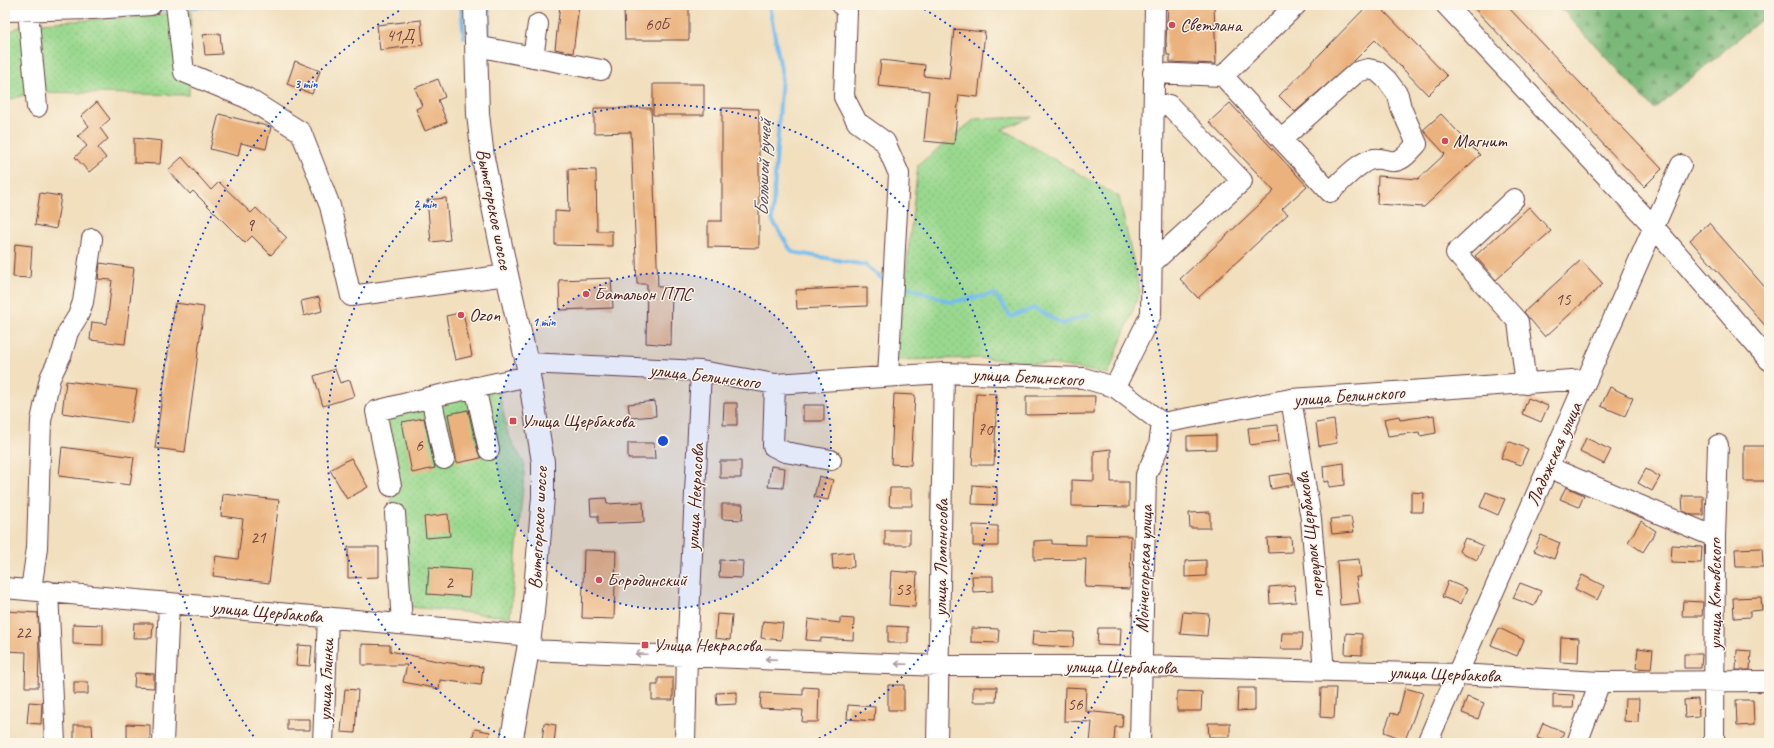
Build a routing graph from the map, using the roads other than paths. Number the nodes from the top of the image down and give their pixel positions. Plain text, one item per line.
1 (152, 5) edge
2 (176, 5) edge
3 (475, 5) edge
4 (1155, 5) edge
5 (1296, 5) edge
6 (1446, 5) edge
7 (846, 7) edge
8 (5, 11) edge
9 (28, 11) junction
10 (538, 24) dead end
11 (476, 46) junction
12 (533, 56) junction
13 (601, 70) dead end
14 (1153, 73) junction
15 (1223, 76) junction
16 (1154, 104) junction
17 (37, 107) dead end
18 (1282, 139) junction
19 (1681, 165) dead end
20 (1514, 199) dead end
21 (1654, 227) junction
22 (92, 239) dead end
23 (1151, 264) junction
24 (507, 275) junction
25 (1769, 360) edge
26 (528, 369) junction
27 (701, 371) junction
28 (944, 373) junction
29 (888, 376) junction
30 (1587, 379) junction
31 (775, 384) junction
32 (1526, 384) junction
33 (475, 387) junction
34 (1115, 388) junction
35 (431, 397) junction
36 (1291, 399) junction
37 (1162, 423) junction
38 (1718, 445) dead end
39 (489, 450) dead end
40 (444, 459) dead end
41 (831, 460) dead end
42 (1548, 467) junction
43 (391, 486) dead end
44 (395, 513) dead end
45 (1715, 537) junction
46 (5, 588) edge
47 (40, 590) junction
48 (169, 603) junction
49 (328, 617) junction
50 (402, 624) junction
51 (529, 643) junction
52 (687, 656) junction
53 (940, 666) junction
54 (1141, 666) junction
55 (1324, 671) junction
56 (1457, 674) junction
57 (1769, 681) edge
58 (1600, 682) junction
59 (1714, 682) junction
60 (54, 743) edge
61 (163, 743) edge
62 (323, 743) edge
63 (511, 743) edge
64 (685, 743) edge
65 (937, 743) edge
66 (1140, 743) edge
67 (1427, 743) edge
68 (1577, 743) edge
69 (1714, 743) edge

1 - 9 street
2 - 24 street
3 - 11 main road, Вытегорское шоссе
4 - 14 street
5 - 15 street
6 - 21 street
7 - 29 street
8 - 9 street
9 - 17 street
10 - 12 street
11 - 12 street
11 - 24 main road, Вытегорское шоссе
12 - 13 street
14 - 15 street
14 - 16 street
15 - 18 street
16 - 23 street
16 - 23 street
18 - 18 street
19 - 21 street, Ладожская улица
20 - 32 street
21 - 25 street
21 - 30 street, Ладожская улица
22 - 47 street
23 - 34 street
24 - 26 main road, Вытегорское шоссе
26 - 27 street, улица Белинского
26 - 33 street, улица Белинского
26 - 51 main road, Вытегорское шоссе
27 - 31 street, улица Белинского
27 - 52 street, улица Некрасова
28 - 29 street, улица Белинского
28 - 34 street, улица Белинского
28 - 53 street, улица Ломоносова
29 - 31 street, улица Белинского
30 - 32 street, улица Белинского
30 - 42 street, Ладожская улица
31 - 41 street
32 - 36 street, улица Белинского
33 - 35 street, улица Белинского
33 - 39 street
34 - 37 street, улица Белинского
35 - 40 street
35 - 43 street, улица Белинского
36 - 37 street, улица Белинского
36 - 55 street, переулок Щербакова
37 - 54 street, Мончегорская улица
38 - 45 street, улица Котовского
42 - 45 street
42 - 56 street, Ладожская улица
44 - 50 street
45 - 59 street, улица Котовского
46 - 47 street, улица Щербакова
47 - 48 street, улица Щербакова
47 - 60 street
48 - 49 street, улица Щербакова
48 - 61 street
49 - 50 street, улица Щербакова
49 - 62 street, улица Глинки
50 - 51 street, улица Щербакова
52 -> 51 street, улица Щербакова
51 - 63 main road, Вытегорское шоссе
53 -> 52 street, улица Щербакова
52 - 64 street, улица Некрасова
53 - 54 street, улица Щербакова
53 - 65 street, улица Ломоносова
54 - 55 street, улица Щербакова
54 - 66 street, Мончегорская улица
55 - 56 street, улица Щербакова
56 - 58 street, улица Щербакова
56 - 67 street, Ладожская улица
57 - 59 street, улица Щербакова
58 - 59 street, улица Щербакова
58 - 68 street
59 - 69 street, улица Котовского

